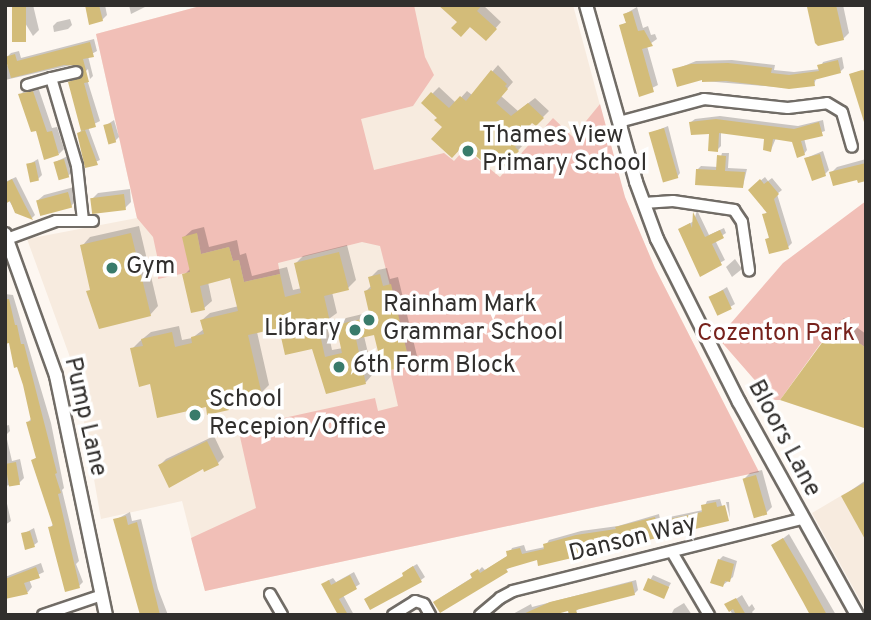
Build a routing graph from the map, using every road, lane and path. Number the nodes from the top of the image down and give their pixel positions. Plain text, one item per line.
1 (586, 5) edge
2 (76, 72) dead end
3 (51, 78) junction
4 (27, 85) dead end
5 (619, 121) junction
6 (852, 147) dead end
7 (643, 203) junction
8 (6, 236) edge
9 (749, 270) dead end
10 (802, 519) junction
11 (672, 552) junction
12 (270, 594) dead end
13 (102, 595) junction
14 (43, 615) edge
15 (106, 615) edge
16 (282, 615) edge
17 (393, 615) edge
18 (430, 615) edge
19 (480, 615) edge
20 (709, 615) edge
21 (857, 615) edge

1 - 5 street, Bloors Lane
2 - 3 street
3 - 4 street
3 - 8 street
5 - 6 street
5 - 7 street, Bloors Lane
7 - 9 street
7 - 10 street, Bloors Lane
8 - 13 street, Pump Lane
10 - 11 street, Danson Way
10 - 21 street, Bloors Lane
11 - 19 street, Danson Way
11 - 20 street
12 - 16 street
13 - 14 street
13 - 15 street, Pump Lane
17 - 18 street

